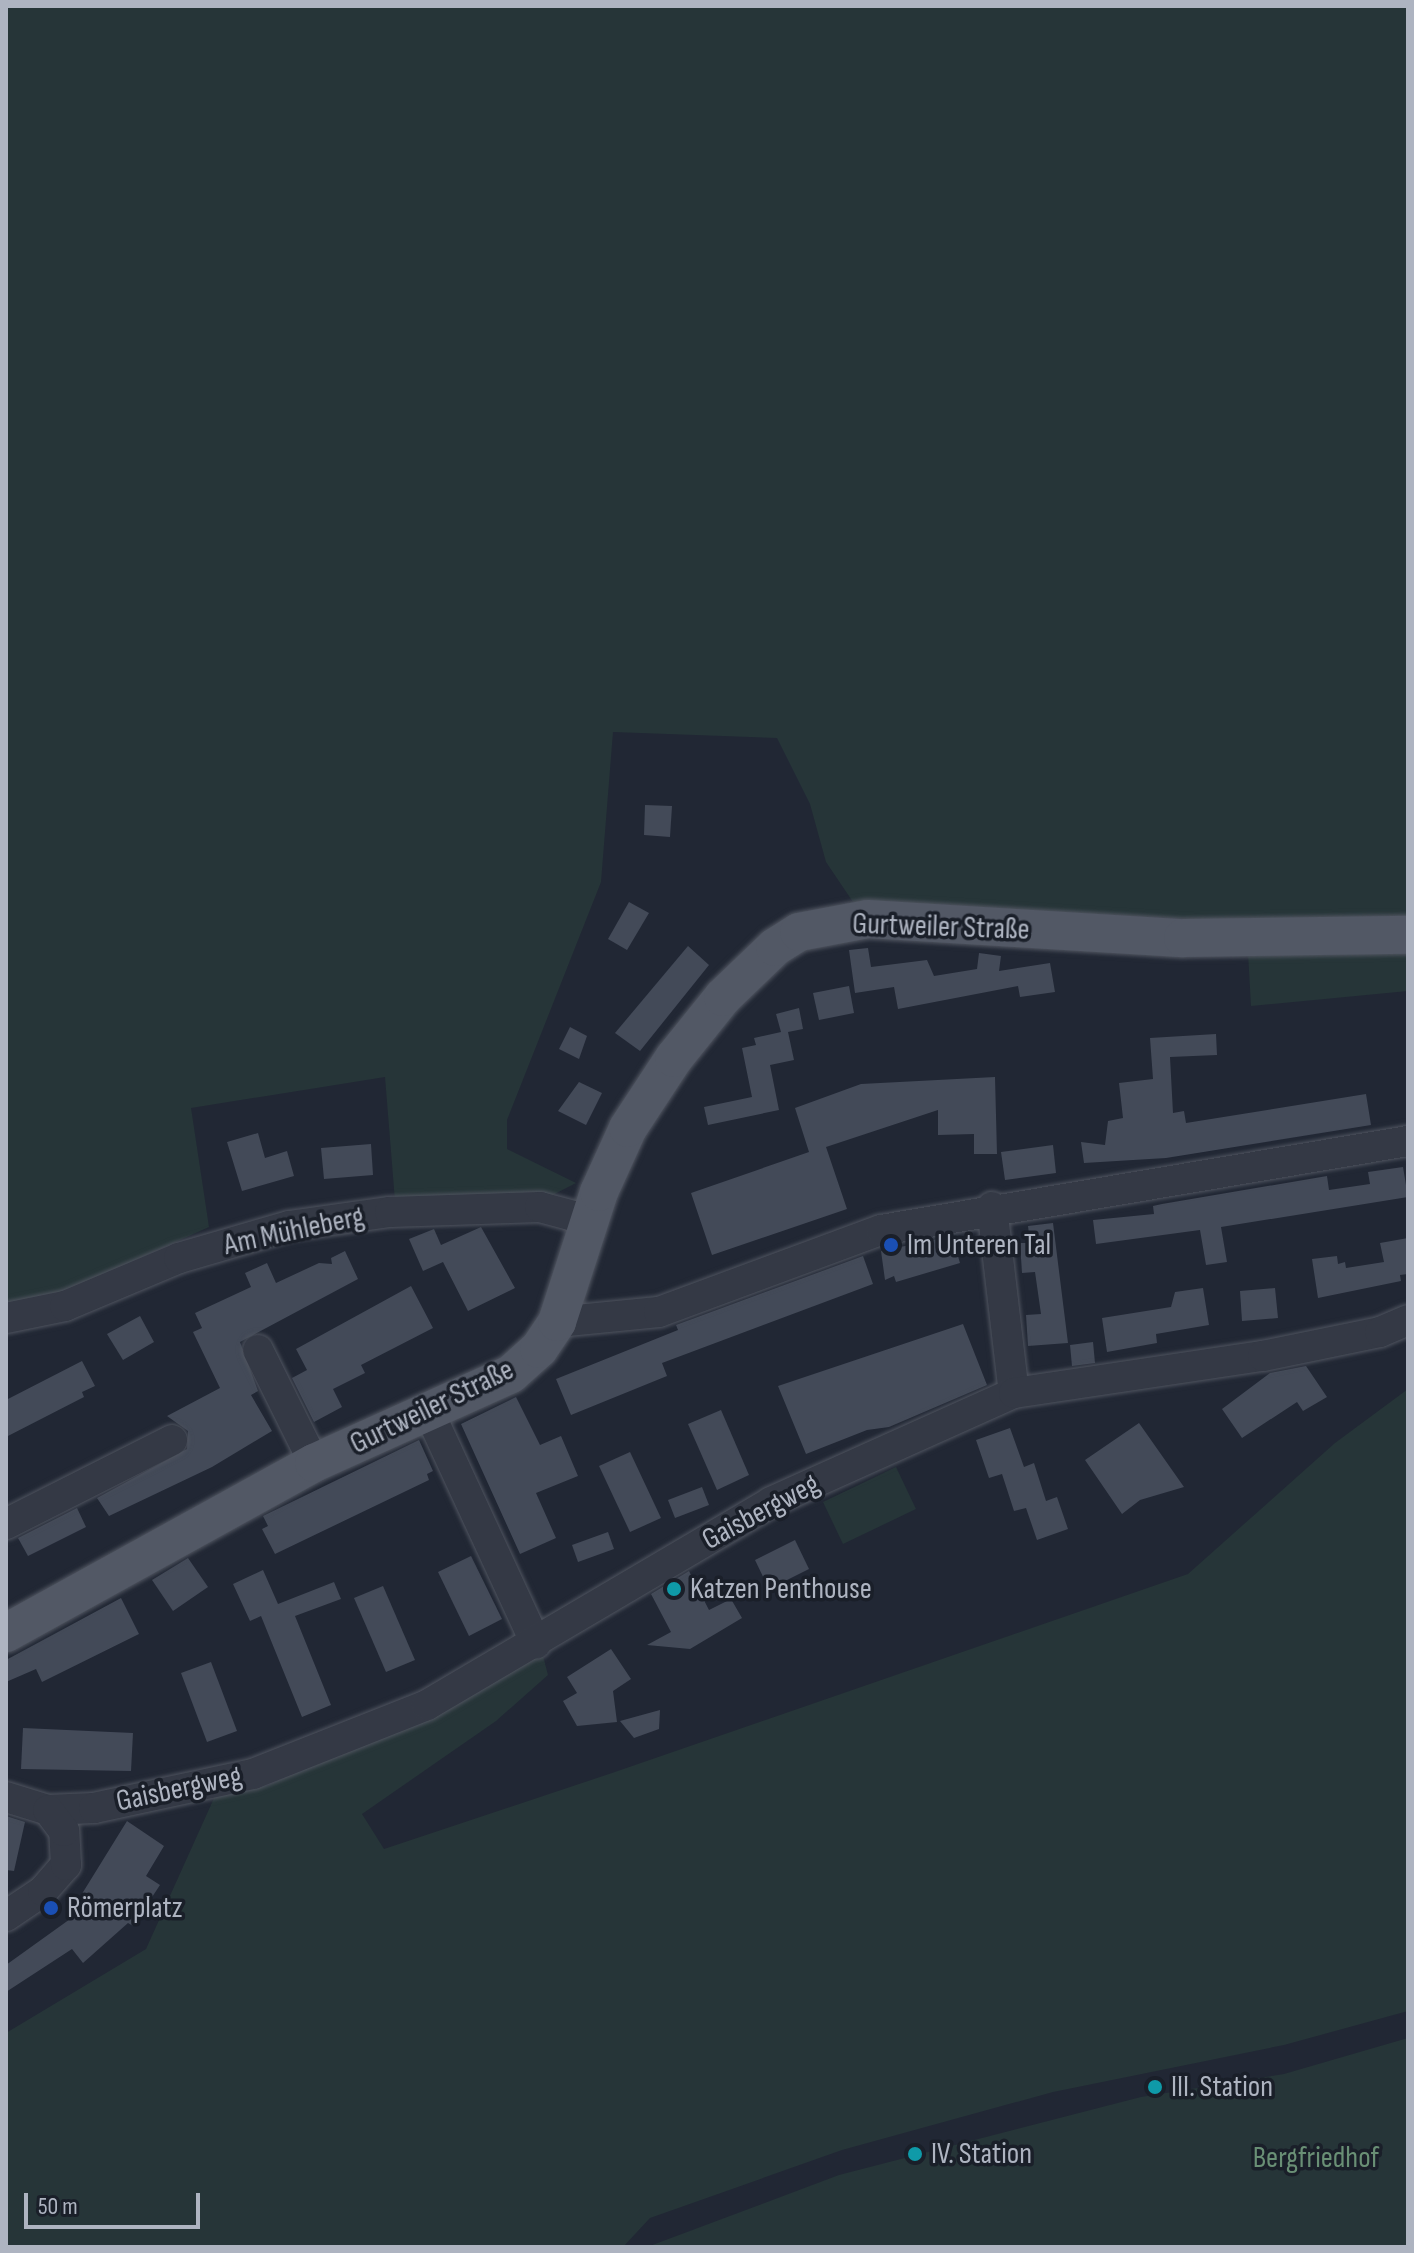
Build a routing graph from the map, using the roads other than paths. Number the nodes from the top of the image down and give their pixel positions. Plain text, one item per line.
1 (1408, 935) edge
2 (1408, 1141) edge
3 (992, 1207) junction
4 (592, 1221) junction
5 (6, 1318) edge
6 (1408, 1320) edge
7 (557, 1322) junction
8 (258, 1350) dead end
9 (1014, 1393) junction
10 (429, 1412) junction
11 (172, 1440) dead end
12 (314, 1463) junction
13 (6, 1524) edge
14 (6, 1633) edge
15 (536, 1644) junction
16 (6, 1797) edge
17 (48, 1810) junction
18 (6, 1916) edge

1 - 4 main road, Gurtweiler Straße
2 - 3 street
3 - 7 street
3 - 9 street
4 - 5 street, Am Mühleberg
4 - 7 main road, Gurtweiler Straße
6 - 9 street, Gaisbergweg
7 - 10 main road, Gurtweiler Straße
8 - 12 street, Gurtweiler Straße
9 - 15 street, Gaisbergweg
10 - 12 main road, Gurtweiler Straße
10 - 15 street
11 - 13 street
12 - 14 main road, Gurtweiler Straße
15 - 17 street, Gaisbergweg
16 - 17 street, Gaisbergweg
17 - 18 street

